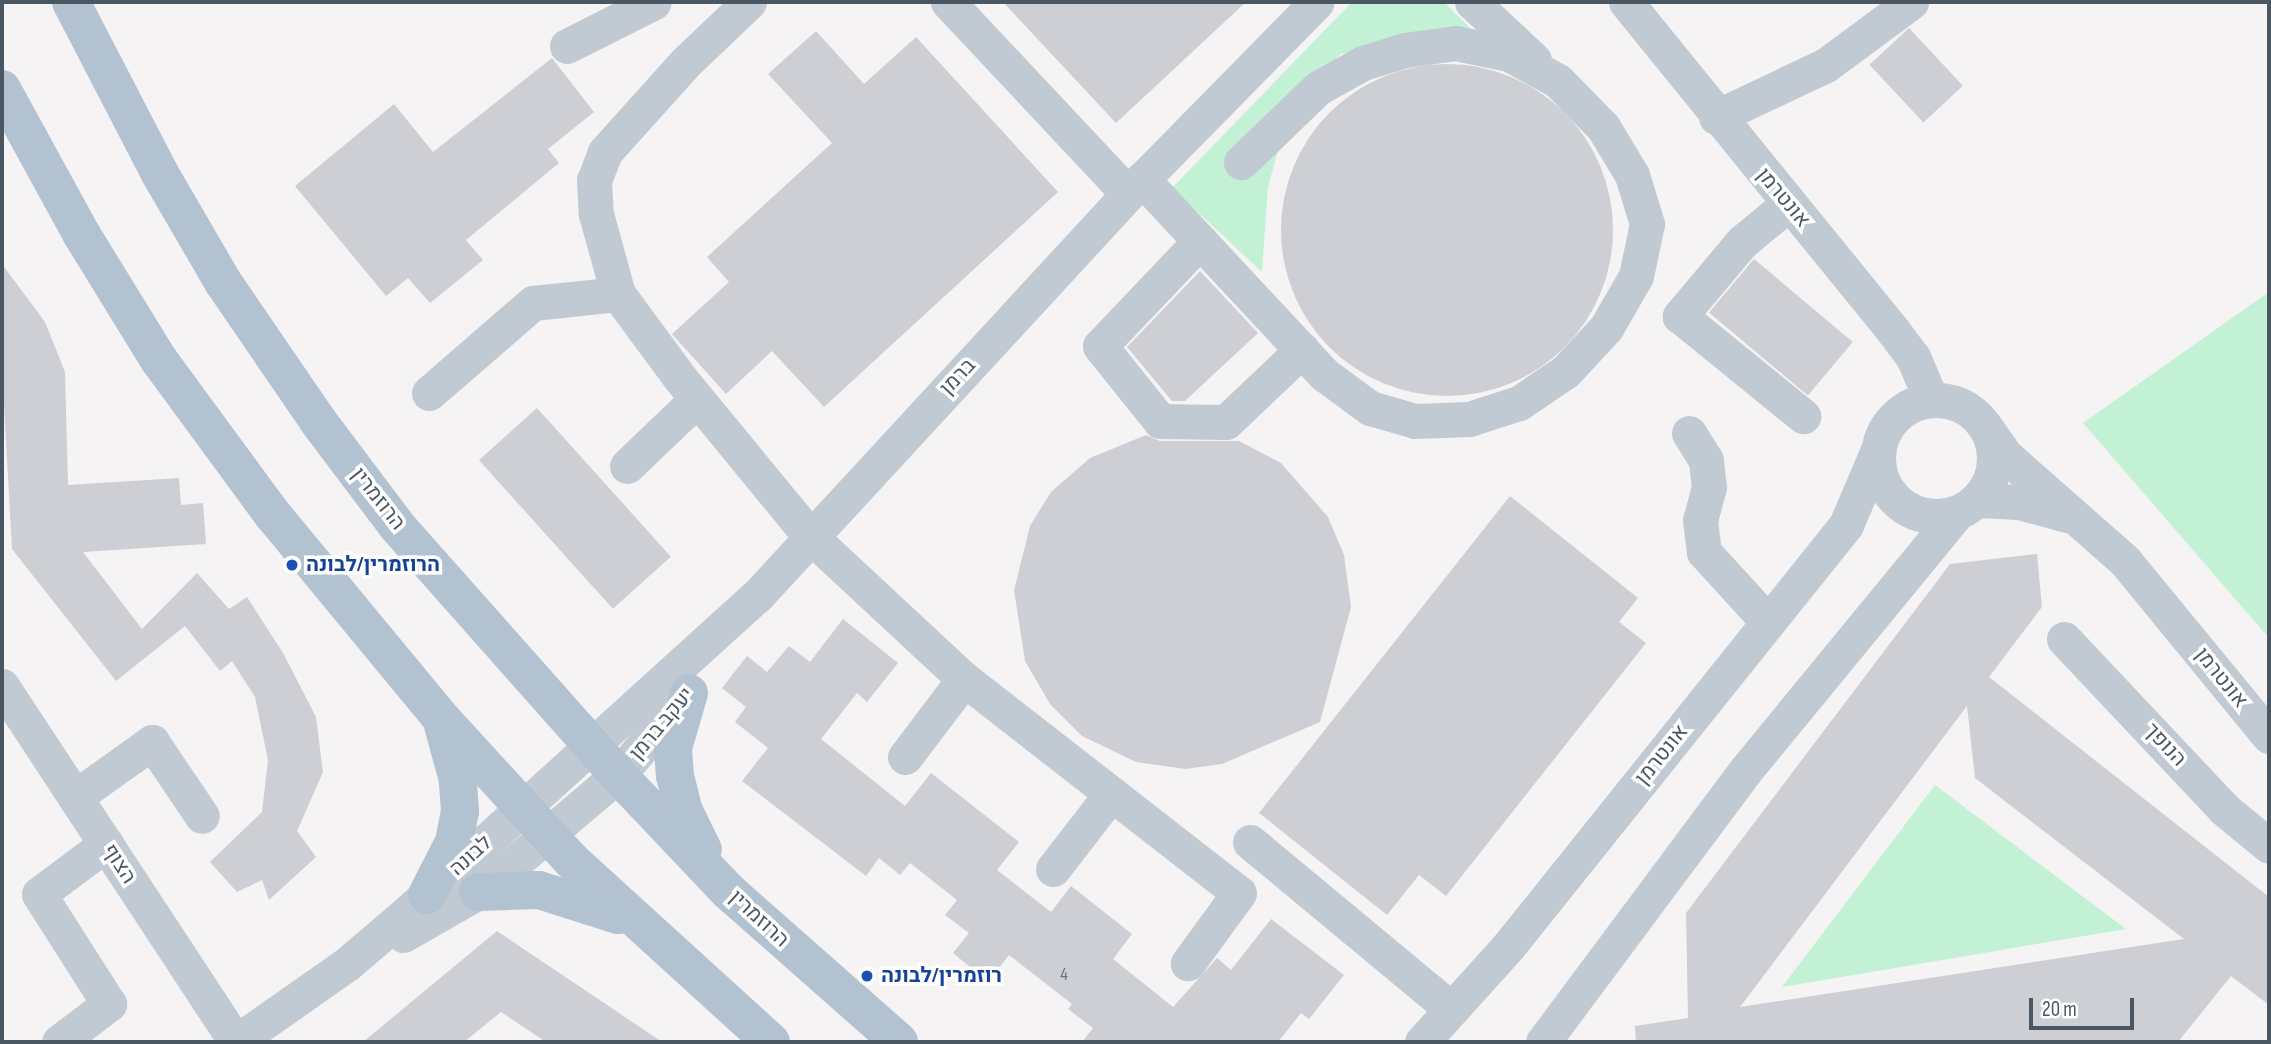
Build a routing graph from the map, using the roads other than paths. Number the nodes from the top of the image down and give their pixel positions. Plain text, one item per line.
1 (71, 2) edge
2 (654, 2) edge
3 (749, 2) edge
4 (948, 2) edge
5 (1317, 2) edge
6 (1472, 2) edge
7 (1626, 2) edge
8 (1911, 2) edge
9 (567, 46) dead end
10 (1558, 81) junction
11 (2, 89) edge
12 (1716, 117) junction
13 (1241, 162) dead end
14 (1135, 186) junction
15 (1788, 204) junction
16 (1200, 241) junction
17 (618, 294) junction
18 (1302, 351) junction
19 (429, 393) dead end
20 (697, 399) junction
21 (1931, 399) junction
22 (1803, 416) dead end
23 (1984, 425) junction
24 (1689, 433) dead end
25 (1877, 452) junction
26 (627, 466) dead end
27 (1967, 507) junction
28 (2089, 525) junction
29 (810, 536) junction
30 (757, 596) junction
31 (1768, 622) junction
32 (2064, 639) dead end
33 (964, 679) junction
34 (2, 686) edge
35 (689, 692) junction
36 (440, 717) junction
37 (2269, 736) edge
38 (593, 746) junction
39 (905, 757) dead end
40 (618, 775) junction
41 (1111, 794) junction
42 (75, 797) junction
43 (202, 816) dead end
44 (535, 822) junction
45 (1250, 842) dead end
46 (106, 844) junction
47 (2269, 846) edge
48 (1053, 869) dead end
49 (728, 891) junction
50 (478, 892) junction
51 (427, 895) junction
52 (636, 923) junction
53 (1188, 963) dead end
54 (347, 964) junction
55 (1451, 1009) junction
56 (59, 1042) edge
57 (236, 1042) edge
58 (771, 1042) edge
59 (899, 1042) edge
60 (1422, 1042) edge
61 (1543, 1042) edge

1 - 38 main road, הרוזמרין
2 - 9 street
3 - 17 street
4 - 14 street
5 - 14 street, ברמן
6 - 10 street
7 - 12 street, אונטרמן
8 - 12 street
10 - 13 street
10 - 18 street
11 - 36 main road
12 - 15 street, אונטרמן
14 - 16 street
14 - 29 street, ברמן
15 - 21 street, אונטרמן
15 - 22 street
16 - 18 street
16 - 18 street
17 - 19 street
17 - 20 street
20 - 26 street
20 - 29 street
21 - 23 street
21 - 25 street
23 - 27 street
23 - 28 street, אונטרמן
24 - 31 street
25 - 27 street
25 - 31 street, אונטרמן
27 - 28 street, אונטרמן
27 - 61 street
28 - 37 street, אונטרמן
29 - 30 street, ברמן
29 - 33 street
30 - 35 street, יעקב ברמן
30 - 38 street, ברמן
31 - 55 street, אונטרמן
32 - 47 street, הנופך
33 - 39 street
33 - 41 street
34 - 42 street, הצוף
35 - 40 street, יעקב ברמן
35 - 49 main road
36 - 44 main road
36 - 51 main road
38 - 40 main road, הרוזמרין
38 - 44 street, לבונה
40 - 44 street, יעקב ברמן
40 - 49 main road, הרוזמרין
41 - 48 street
41 - 53 street
42 - 43 street
42 - 46 street, הצוף
44 - 50 street, לבונה
44 - 51 street, לבונה
44 - 52 main road
45 - 55 street
46 - 56 street
46 - 57 street, הצוף
49 - 59 main road, הרוזמרין
50 - 52 main road
50 - 54 street, לבונה
51 - 54 street, לבונה
52 - 58 main road
54 - 57 street, לבונה
55 - 60 street, אונטרמן

